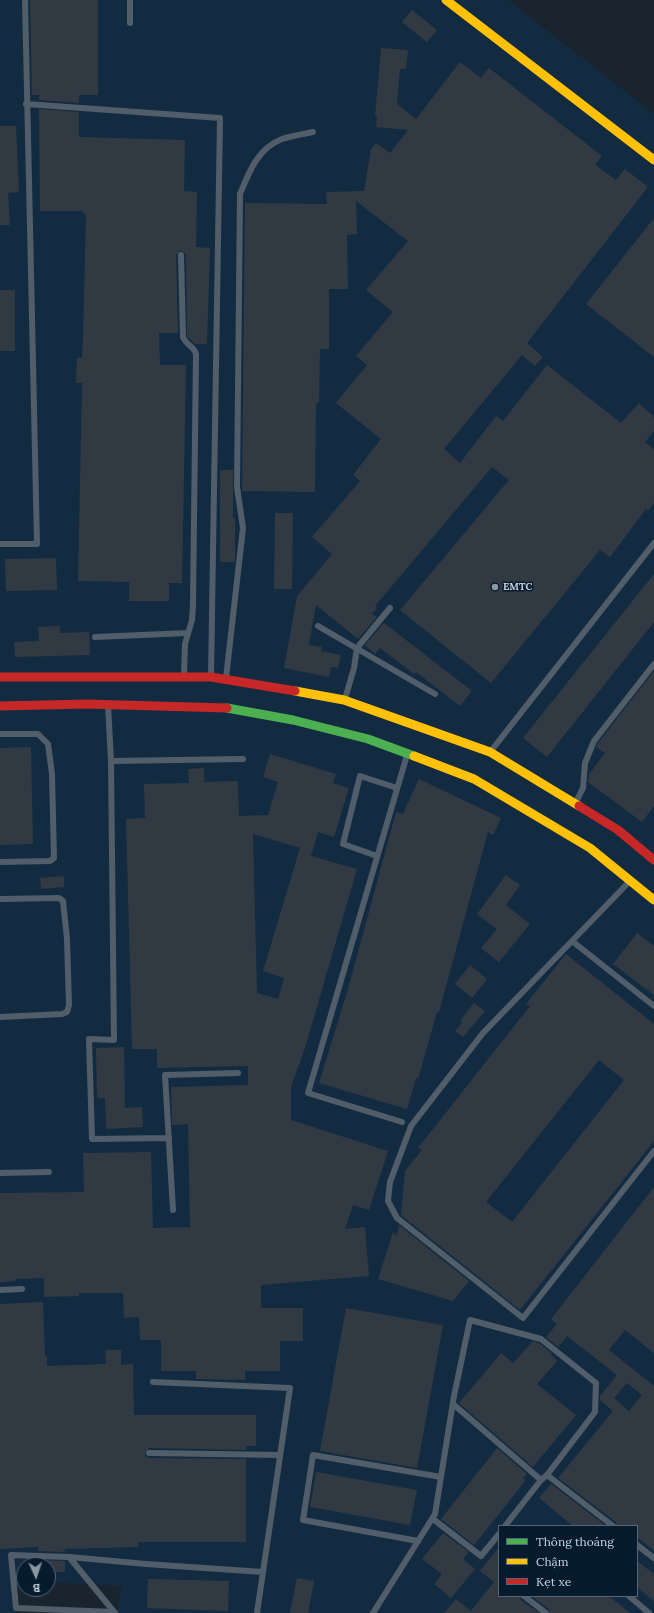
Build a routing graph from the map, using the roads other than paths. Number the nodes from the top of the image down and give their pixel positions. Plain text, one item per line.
1 (25, 0) edge
2 (130, 0) edge
3 (446, 0) edge
4 (130, 23) dead end
5 (26, 104) junction
6 (313, 132) dead end
7 (654, 160) edge
8 (181, 255) dead end
9 (654, 543) edge
10 (0, 544) edge
11 (390, 608) dead end
12 (318, 626) dead end
13 (188, 633) junction
14 (95, 637) dead end
15 (357, 648) junction
16 (654, 664) edge
17 (0, 677) edge
18 (184, 677) junction
19 (211, 677) junction
20 (226, 678) junction
21 (435, 694) dead end
22 (344, 700) junction
23 (108, 705) junction
24 (0, 706) edge
25 (0, 734) edge
26 (490, 752) junction
27 (407, 755) junction
28 (243, 759) dead end
29 (111, 761) junction
30 (397, 788) junction
31 (575, 804) junction
32 (378, 856) junction
33 (654, 860) edge
34 (0, 862) edge
35 (630, 881) junction
36 (0, 899) edge
37 (654, 900) edge
38 (572, 941) junction
39 (654, 1006) edge
40 (0, 1017) edge
41 (238, 1073) dead end
42 (402, 1122) dead end
43 (169, 1138) junction
44 (654, 1151) edge
45 (49, 1172) dead end
46 (0, 1173) edge
47 (173, 1210) dead end
48 (0, 1290) edge
49 (22, 1290) dead end
50 (153, 1382) dead end
51 (453, 1404) junction
52 (149, 1453) dead end
53 (280, 1455) junction
54 (547, 1475) junction
55 (441, 1477) junction
56 (541, 1480) junction
57 (433, 1518) junction
58 (506, 1525) edge
59 (612, 1525) edge
60 (498, 1535) edge
61 (418, 1541) junction
62 (638, 1546) edge
63 (69, 1557) junction
64 (654, 1558) edge
65 (263, 1572) junction
66 (525, 1597) edge
67 (630, 1597) edge
68 (645, 1612) edge
69 (114, 1613) edge
70 (257, 1613) edge
71 (373, 1613) edge
72 (546, 1613) edge

1 - 5 lane
2 - 4 lane
3 - 7 street
5 - 10 lane
5 - 19 lane
6 - 20 lane
8 - 13 lane
9 - 26 lane
11 - 15 lane
12 - 15 lane
13 - 14 lane
13 - 18 lane
15 - 21 lane
15 - 22 lane
16 - 31 lane
17 - 18 street
18 - 19 street
19 - 20 street
20 - 22 street
22 - 26 street
23 - 24 street
23 - 27 street
23 - 29 lane
25 - 34 lane
26 - 31 street
27 - 30 lane
27 - 35 street
28 - 29 lane
29 - 43 lane
30 - 32 lane
30 - 32 lane
31 - 33 street
32 - 42 lane
35 - 37 street
35 - 38 lane
36 - 40 lane
38 - 39 lane
38 - 44 lane
41 - 43 lane
43 - 47 lane
45 - 46 lane
48 - 49 lane
50 - 53 lane
51 - 54 lane
51 - 55 lane
51 - 56 lane
52 - 53 lane
53 - 65 lane
54 - 56 lane
54 - 59 lane
55 - 57 lane
55 - 61 lane
56 - 58 lane
57 - 60 lane
57 - 61 lane
61 - 71 lane
62 - 64 lane
63 - 65 lane
63 - 69 lane
63 - 69 lane
65 - 70 lane
66 - 72 lane
67 - 68 lane

